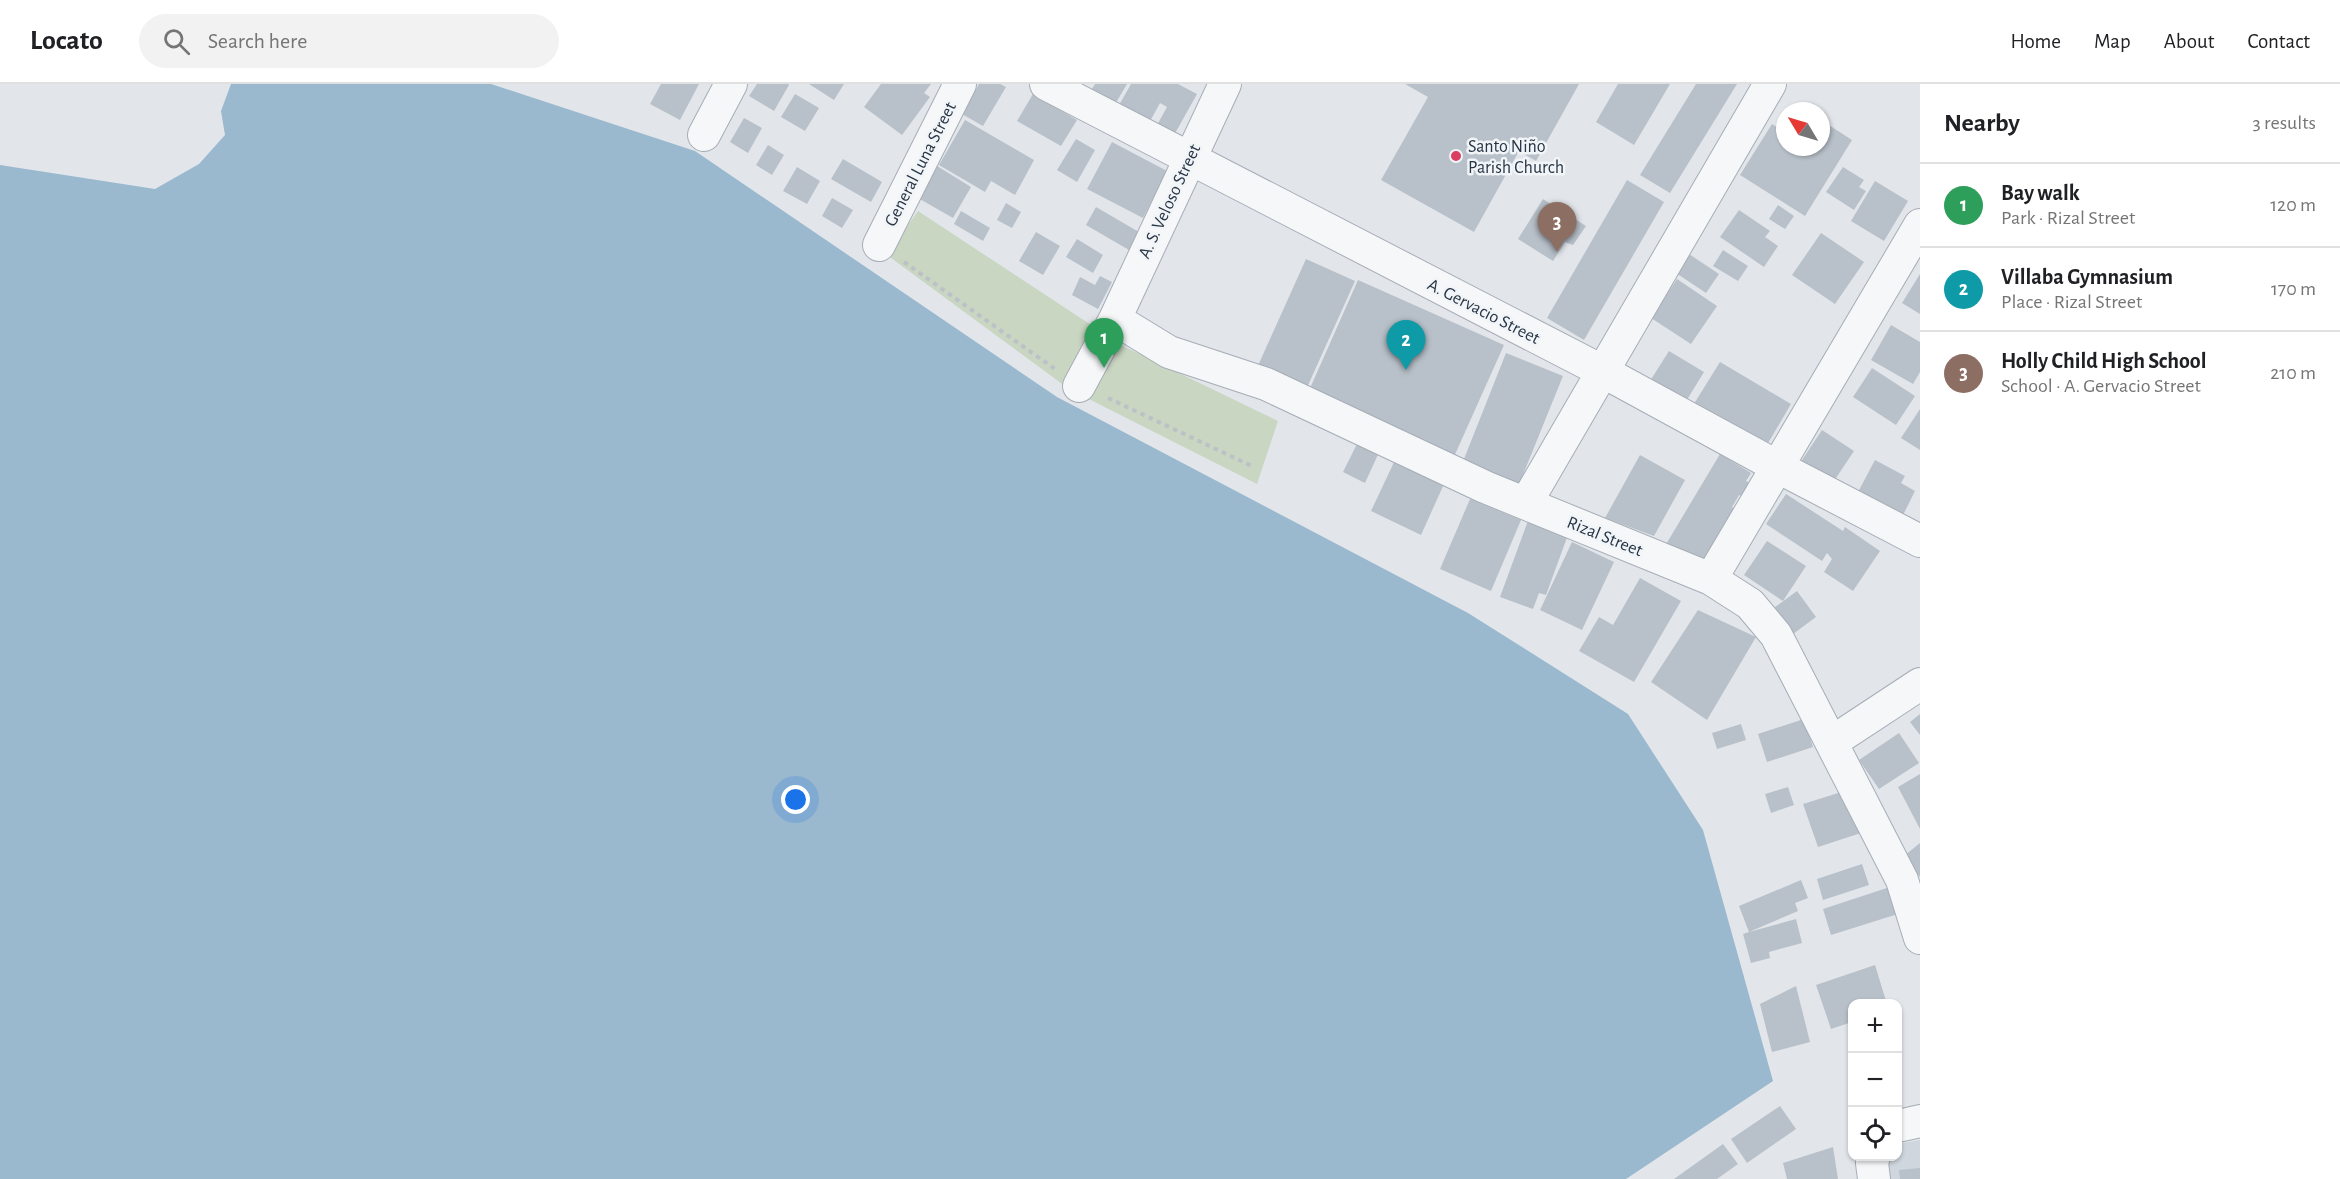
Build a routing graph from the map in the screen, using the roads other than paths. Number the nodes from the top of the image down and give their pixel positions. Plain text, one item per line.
1 (731, 84) edge
2 (960, 84) edge
3 (1046, 84) edge
4 (1225, 84) edge
5 (1770, 84) edge
6 (704, 135) dead end
7 (1189, 158) junction
8 (1920, 225) edge
9 (879, 245) dead end
10 (1115, 319) junction
11 (1602, 371) junction
12 (1079, 386) dead end
13 (1778, 467) junction
14 (1526, 503) junction
15 (1920, 541) edge
16 (1711, 579) junction
17 (1920, 684) edge
18 (1832, 742) junction
19 (1920, 938) edge
20 (1920, 1121) edge
21 (1902, 1125) edge
22 (1873, 1161) edge
23 (1874, 1179) edge

1 - 6 street
2 - 9 street, General Luna Street
3 - 7 street, A. Gervacio Street
4 - 7 street, A. S. Veloso Street
5 - 11 street
7 - 10 street, A. S. Veloso Street
7 - 11 street, A. Gervacio Street
8 - 13 street
10 - 12 street, A. S. Veloso Street
10 - 14 street, Rizal Street
11 - 13 street, A. Gervacio Street
11 - 14 street
13 - 15 street, A. Gervacio Street
13 - 16 street
14 - 16 street, Rizal Street
16 - 18 street, Rizal Street
17 - 18 street
18 - 19 street, Rizal Street
20 - 21 street
22 - 23 street

